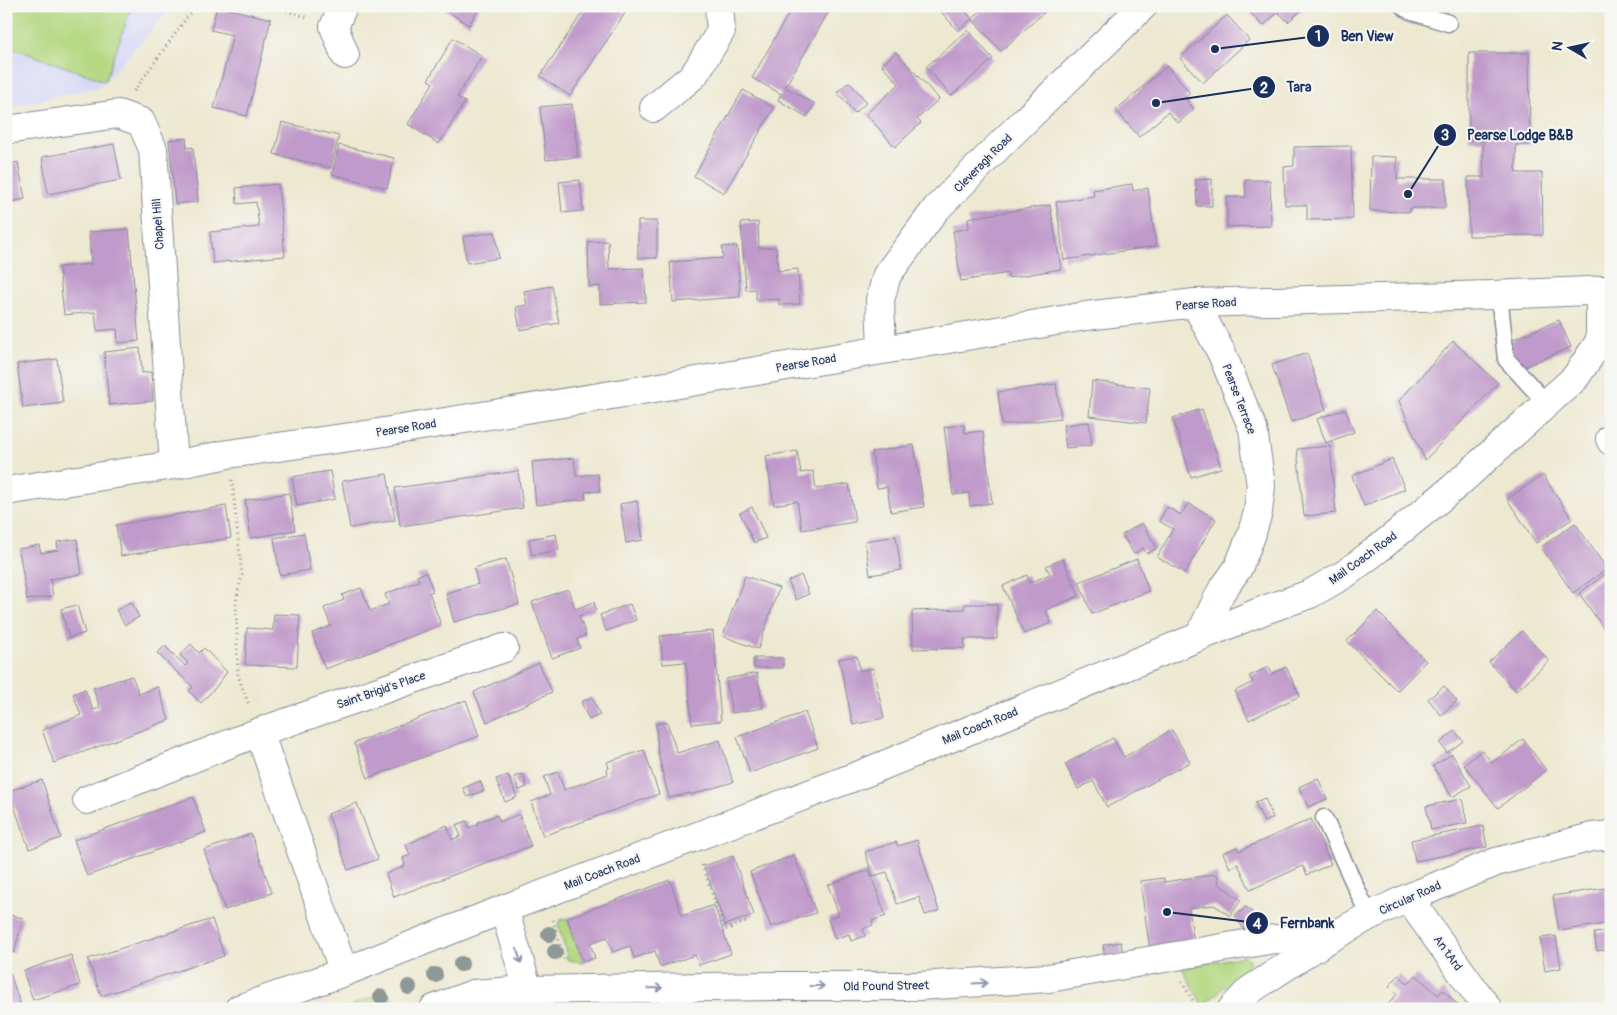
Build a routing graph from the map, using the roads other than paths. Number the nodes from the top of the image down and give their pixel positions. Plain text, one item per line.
1 (719, 6) edge
2 (1143, 6) edge
3 (1403, 6) edge
4 (339, 16) edge
5 (1448, 23) dead end
6 (345, 55) dead end
7 (654, 108) dead end
8 (6, 130) edge
9 (1606, 290) edge
10 (1499, 295) junction
11 (1196, 303) junction
12 (882, 350) junction
13 (1546, 404) junction
14 (174, 465) junction
15 (6, 490) edge
16 (1198, 637) junction
17 (504, 648) dead end
18 (259, 732) junction
19 (86, 800) dead end
20 (1324, 818) dead end
21 (1611, 835) edge
22 (1408, 898) junction
23 (504, 909) junction
24 (1369, 916) junction
25 (1325, 941) junction
26 (344, 972) junction
27 (528, 990) junction
28 (239, 1009) edge
29 (434, 1009) edge
30 (1232, 1009) edge
31 (1488, 1009) edge

1 - 7 street
2 - 12 street, Cleveragh Road
3 - 5 lane
4 - 6 street
8 - 14 street, Chapel Hill
9 - 10 street, Pearse Road
9 - 13 street, Mail Coach Road
10 - 11 street, Pearse Road
10 - 13 lane
11 - 12 street, Pearse Road
11 - 16 street, Pearse Terrace
12 - 14 street, Pearse Road
13 - 16 street, Mail Coach Road
14 - 15 street, Pearse Road
16 - 23 street, Mail Coach Road
17 - 18 street, Saint Brigid's Place
18 - 19 street, Saint Brigid's Place
18 - 26 street
20 - 24 lane
21 - 22 street, Circular Road
22 - 24 street, Circular Road
22 - 31 street, An tArd
23 - 26 street, Mail Coach Road
23 -> 27 street
24 - 25 street, Circular Road
27 -> 25 street, Old Pound Street
25 - 30 street, Circular Road
26 - 28 street, Mail Coach Road
27 - 29 street, Old Pound Street

